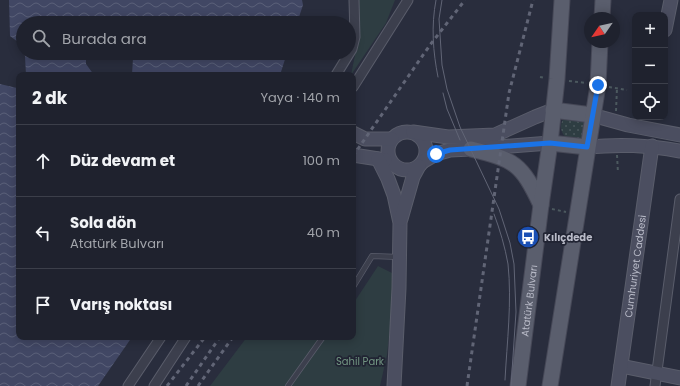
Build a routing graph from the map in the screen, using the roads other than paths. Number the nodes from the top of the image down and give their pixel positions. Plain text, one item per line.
1 (354, 0) edge
2 (408, 0) edge
3 (562, 0) edge
4 (603, 0) edge
5 (671, 0) edge
6 (602, 12) edge
7 (668, 15) edge
8 (354, 16) edge
9 (600, 48) edge
10 (346, 60) edge
11 (338, 72) edge
12 (356, 82) edge
13 (553, 110) junction
14 (592, 115) junction
15 (646, 123) edge
16 (413, 132) junction
17 (356, 135) edge
18 (680, 135) edge
19 (392, 139) junction
20 (550, 143) junction
21 (652, 146) junction
22 (587, 147) junction
23 (471, 149) junction
24 (680, 151) edge
25 (356, 155) edge
26 (378, 159) junction
27 (391, 161) junction
28 (422, 163) junction
29 (680, 198) edge
30 (541, 206) junction
31 (400, 223) junction
32 (400, 257) junction
33 (356, 282) edge
34 (159, 340) edge
35 (184, 340) edge
36 (321, 340) edge
37 (620, 366) junction
38 (680, 378) edge
39 (656, 380) edge
40 (393, 384) edge
41 (128, 386) edge
42 (154, 386) edge
43 (288, 386) edge
44 (518, 386) edge
45 (550, 386) edge
46 (618, 386) edge

1 - 8 street
2 - 12 street
3 - 13 main road, Atatürk Bulvarı
4 - 6 main road
5 - 7 main road
9 - 14 main road
10 - 11 street
13 - 14 main road
13 - 16 main road
13 - 20 main road, Atatürk Bulvarı
14 - 15 main road
14 - 22 main road
15 - 18 main road
16 - 19 main road
16 - 28 main road
17 - 19 main road
19 - 27 main road
20 - 22 main road
20 - 23 main road
20 - 30 main road, Atatürk Bulvarı
21 - 22 main road
21 - 24 main road
21 - 37 main road, Cumhuriyet Caddesi
22 - 45 main road
23 - 28 main road
23 - 30 main road
25 - 26 main road
26 - 27 main road
26 - 31 main road
27 - 28 main road
28 - 31 main road
29 - 39 street
30 - 44 main road, Atatürk Bulvarı
31 - 32 main road
32 - 33 lane
32 - 40 main road
34 - 41 street
35 - 42 street
36 - 43 lane
37 - 39 main road
37 - 46 main road, Cumhuriyet Caddesi
38 - 39 main road

